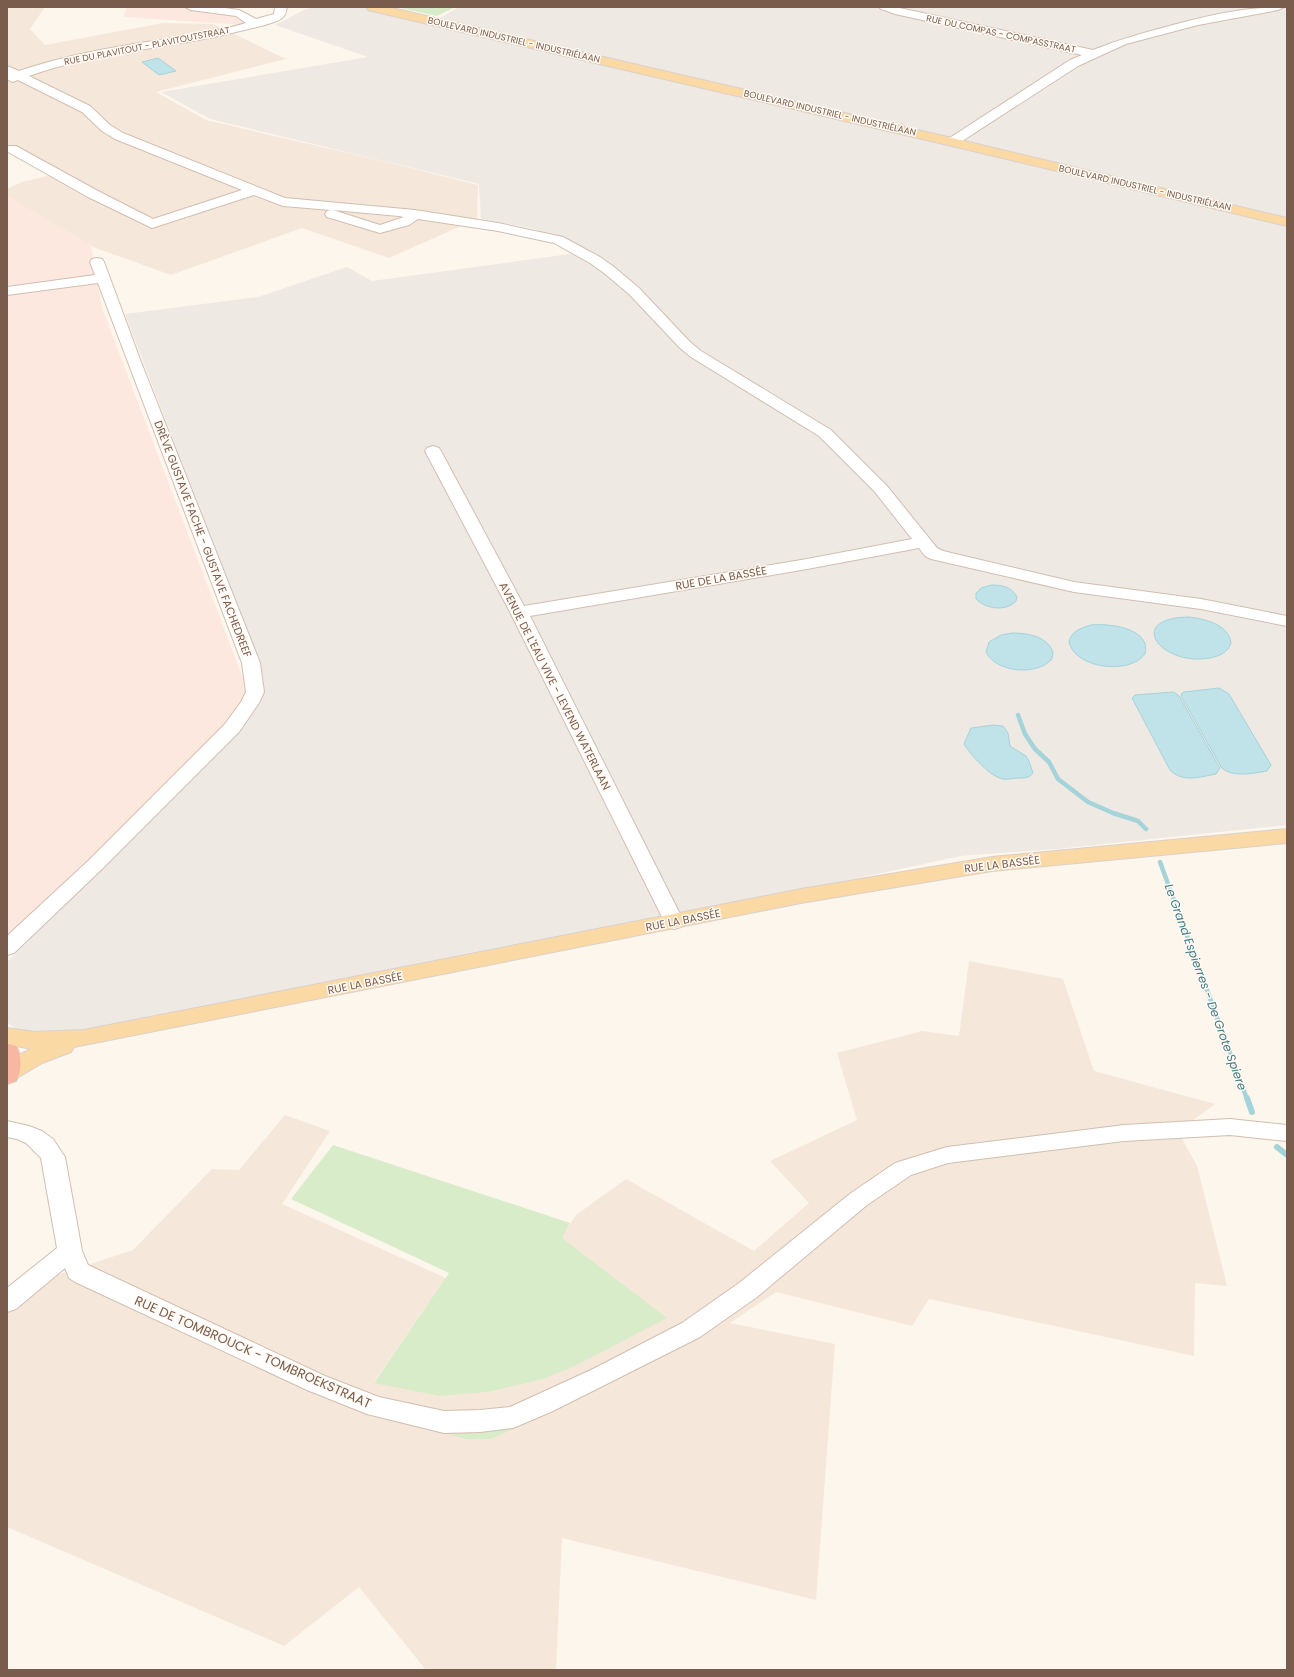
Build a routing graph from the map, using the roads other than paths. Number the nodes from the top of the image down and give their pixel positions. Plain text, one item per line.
1 (191, 7) edge
2 (281, 7) edge
3 (372, 7) edge
4 (885, 7) edge
5 (1278, 7) edge
6 (256, 24) junction
7 (1093, 54) junction
8 (11, 75) edge
9 (952, 142) junction
10 (21, 150) dead end
11 (255, 190) junction
12 (322, 206) junction
13 (415, 214) junction
14 (1287, 222) edge
15 (7, 290) edge
16 (432, 451) dead end
17 (923, 542) junction
18 (519, 612) junction
19 (1287, 621) edge
20 (1287, 836) edge
21 (674, 922) junction
22 (7, 948) edge
23 (7, 1036) edge
24 (84, 1038) junction
25 (7, 1066) edge
26 (10, 1125) edge
27 (1287, 1133) edge
28 (70, 1251) junction
29 (7, 1302) edge

1 - 6 street
2 - 6 street, RUE DU PLAVITOUT - PLAVITOUTSTRAAT
3 - 9 main road, BOULEVARD INDUSTRIEL - INDUSTRIÉLAAN
4 - 7 street, RUE DU COMPAS - COMPASSTRAAT
5 - 7 street
6 - 8 street, RUE DU PLAVITOUT - PLAVITOUTSTRAAT
7 - 9 street
8 - 11 street
9 - 14 main road, BOULEVARD INDUSTRIEL - INDUSTRIÉLAAN
10 - 11 street
11 - 12 street
12 - 13 street
12 - 13 street
13 - 17 street
15 - 22 street, DRÈVE GUSTAVE FACHE - GUSTAVE FACHEDREEF
16 - 18 street, AVENUE DE L'EAU VIVE - LEVEND WATERLAAN
17 - 18 street, RUE DE LA BASSÉE
17 - 19 street
18 - 21 street, AVENUE DE L'EAU VIVE - LEVEND WATERLAAN
20 - 21 main road, RUE LA BASSÉE
21 - 24 main road, RUE LA BASSÉE
23 - 24 main road, RUE LA BASSÉE
24 - 25 main road, RUE LA BASSÉE
26 - 28 street, RUE DE TOMBROUCK - TOMBROEKSTRAAT
27 - 28 street, RUE DE TOMBROUCK - TOMBROEKSTRAAT
28 - 29 street

